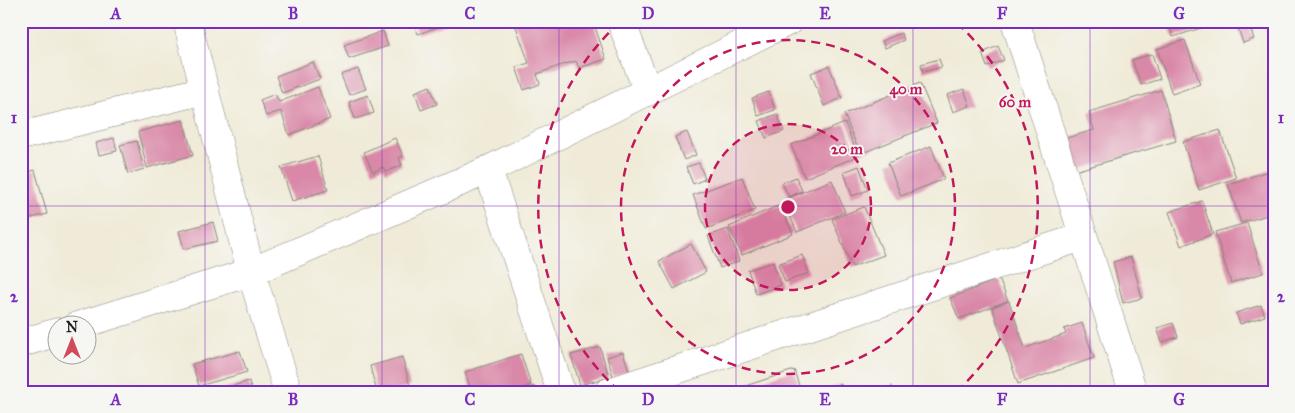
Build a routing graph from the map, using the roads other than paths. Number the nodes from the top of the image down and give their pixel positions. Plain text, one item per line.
1 (187, 21) edge
2 (621, 21) edge
3 (789, 21) edge
4 (1015, 21) edge
5 (204, 90) junction
6 (648, 92) junction
7 (21, 136) edge
8 (488, 170) junction
9 (1082, 236) junction
10 (251, 272) junction
11 (98, 319) edge
12 (48, 335) edge
13 (21, 343) edge
14 (288, 392) edge
15 (561, 392) edge
16 (610, 392) edge
17 (1133, 392) edge

1 - 5 street
2 - 6 street
3 - 6 street
4 - 9 street
5 - 7 street
5 - 10 street
6 - 8 street
8 - 10 street
8 - 15 street
9 - 16 street
9 - 17 street
10 - 11 street
10 - 14 street
12 - 13 street

